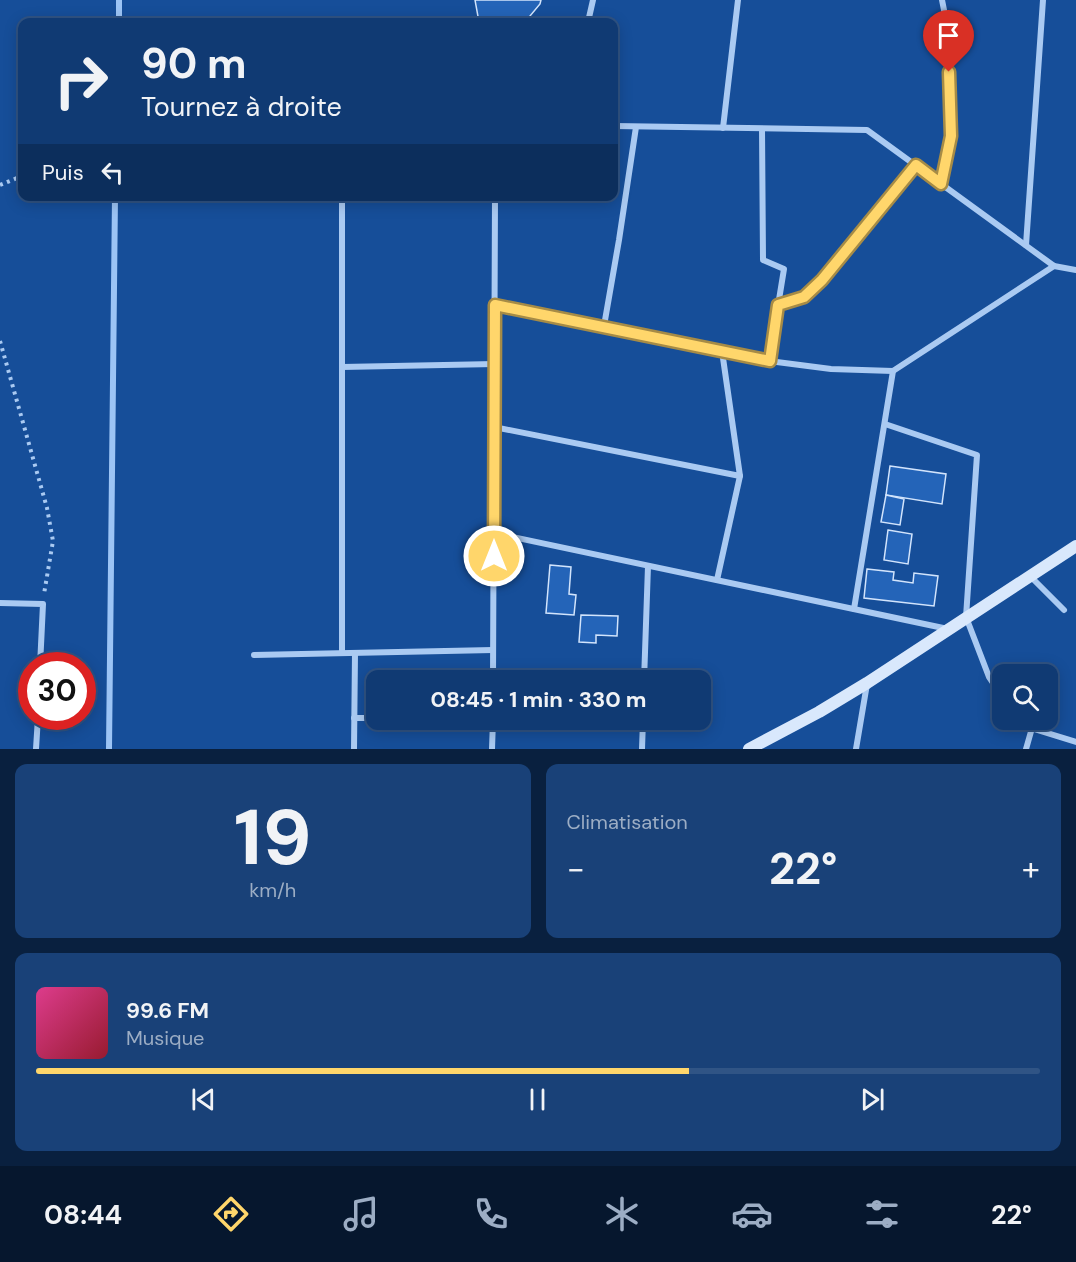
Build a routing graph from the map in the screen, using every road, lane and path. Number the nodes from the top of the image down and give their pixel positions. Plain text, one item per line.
1 (593, 0) edge
2 (738, 0) edge
3 (942, 0) edge
4 (1043, 0) edge
5 (589, 18) edge
6 (618, 126) edge
7 (636, 127) junction
8 (723, 128) junction
9 (762, 129) junction
10 (916, 165) junction
11 (18, 178) edge
12 (941, 184) junction
13 (0, 185) edge
14 (342, 201) edge
15 (495, 201) edge
16 (1026, 245) junction
17 (1054, 266) junction
18 (1076, 270) edge
19 (495, 305) junction
20 (778, 305) junction
21 (604, 326) junction
22 (0, 341) edge
23 (722, 351) junction
24 (770, 361) junction
25 (495, 364) junction
26 (342, 366) junction
27 (893, 371) junction
28 (885, 424) junction
29 (494, 427) junction
30 (740, 476) junction
31 (494, 533) junction
32 (1076, 546) edge
33 (648, 566) junction
34 (1030, 576) junction
35 (717, 580) junction
36 (0, 603) edge
37 (43, 604) junction
38 (854, 609) junction
39 (1064, 610) dead end
40 (966, 617) junction
41 (948, 629) junction
42 (493, 650) junction
43 (41, 652) edge
44 (342, 653) junction
45 (356, 653) junction
46 (255, 656) dead end
47 (493, 670) edge
48 (644, 670) edge
49 (992, 681) edge
50 (867, 683) junction
51 (354, 718) junction
52 (366, 718) edge
53 (37, 730) edge
54 (493, 730) edge
55 (643, 730) edge
56 (1031, 730) edge
57 (1038, 730) edge
58 (1076, 742) edge
59 (36, 749) edge
60 (354, 749) edge
61 (492, 749) edge
62 (642, 749) edge
63 (749, 749) edge
64 (856, 749) edge
65 (1026, 749) edge

1 - 5 street
2 - 8 street
3 - 12 street
4 - 16 street
6 - 7 street
7 - 8 street
7 - 21 street
8 - 9 street
9 - 10 street
9 - 20 street
10 - 12 street
10 - 20 street
11 - 13 path
12 - 16 street
14 - 26 street
15 - 19 street
16 - 17 street
17 - 18 street
17 - 27 street
19 - 21 street
19 - 25 street
20 - 24 street
21 - 23 street
22 - 37 path
23 - 24 street
23 - 30 street
24 - 27 street
25 - 26 street
25 - 29 street
26 - 44 street
27 - 28 street
28 - 38 street
28 - 40 street
29 - 30 street
29 - 31 street
30 - 35 street
31 - 33 street
31 - 42 street
32 - 34 main road
33 - 35 street
33 - 48 street
34 - 39 street
34 - 40 main road
35 - 38 street
36 - 37 street
37 - 43 street
38 - 41 street
40 - 41 main road
40 - 49 street
41 - 50 main road
42 - 45 street
42 - 47 street
44 - 45 street
44 - 46 street
45 - 51 street
50 - 63 main road
50 - 64 street
51 - 52 street
51 - 60 street
53 - 59 street
54 - 61 street
55 - 62 street
56 - 65 street
57 - 58 street

